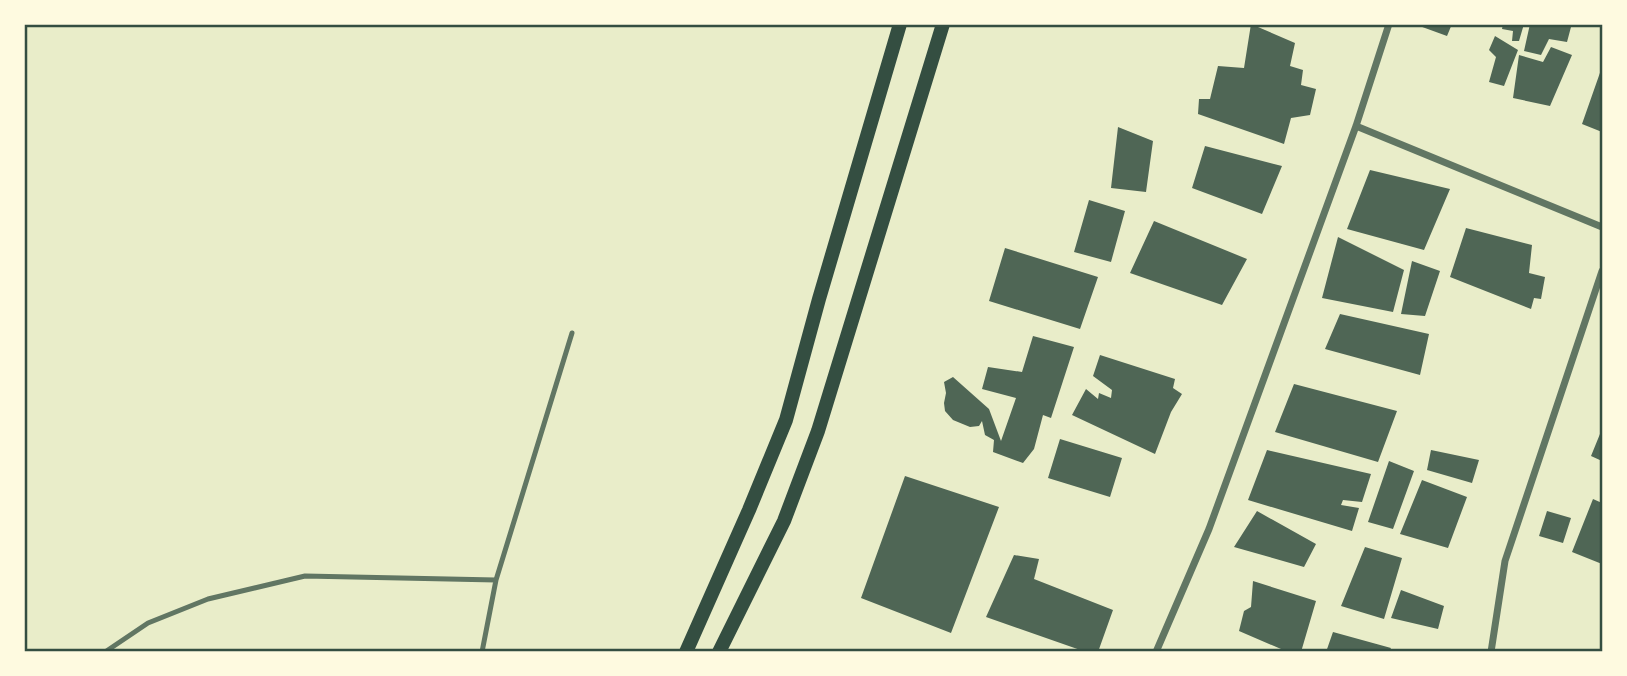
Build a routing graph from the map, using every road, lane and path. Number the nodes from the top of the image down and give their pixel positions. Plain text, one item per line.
1 (900, 24) edge
2 (943, 24) edge
3 (1389, 24) edge
4 (1356, 126) junction
5 (1602, 226) edge
6 (1602, 271) edge
7 (572, 333) dead end
8 (496, 580) junction
9 (104, 652) edge
10 (482, 652) edge
11 (686, 652) edge
12 (719, 652) edge
13 (1156, 652) edge
14 (1491, 652) edge

1 - 11 main road
2 - 12 main road
3 - 4 street
4 - 5 street
4 - 13 street
6 - 14 street
7 - 8 lane
8 - 9 lane
8 - 10 lane

